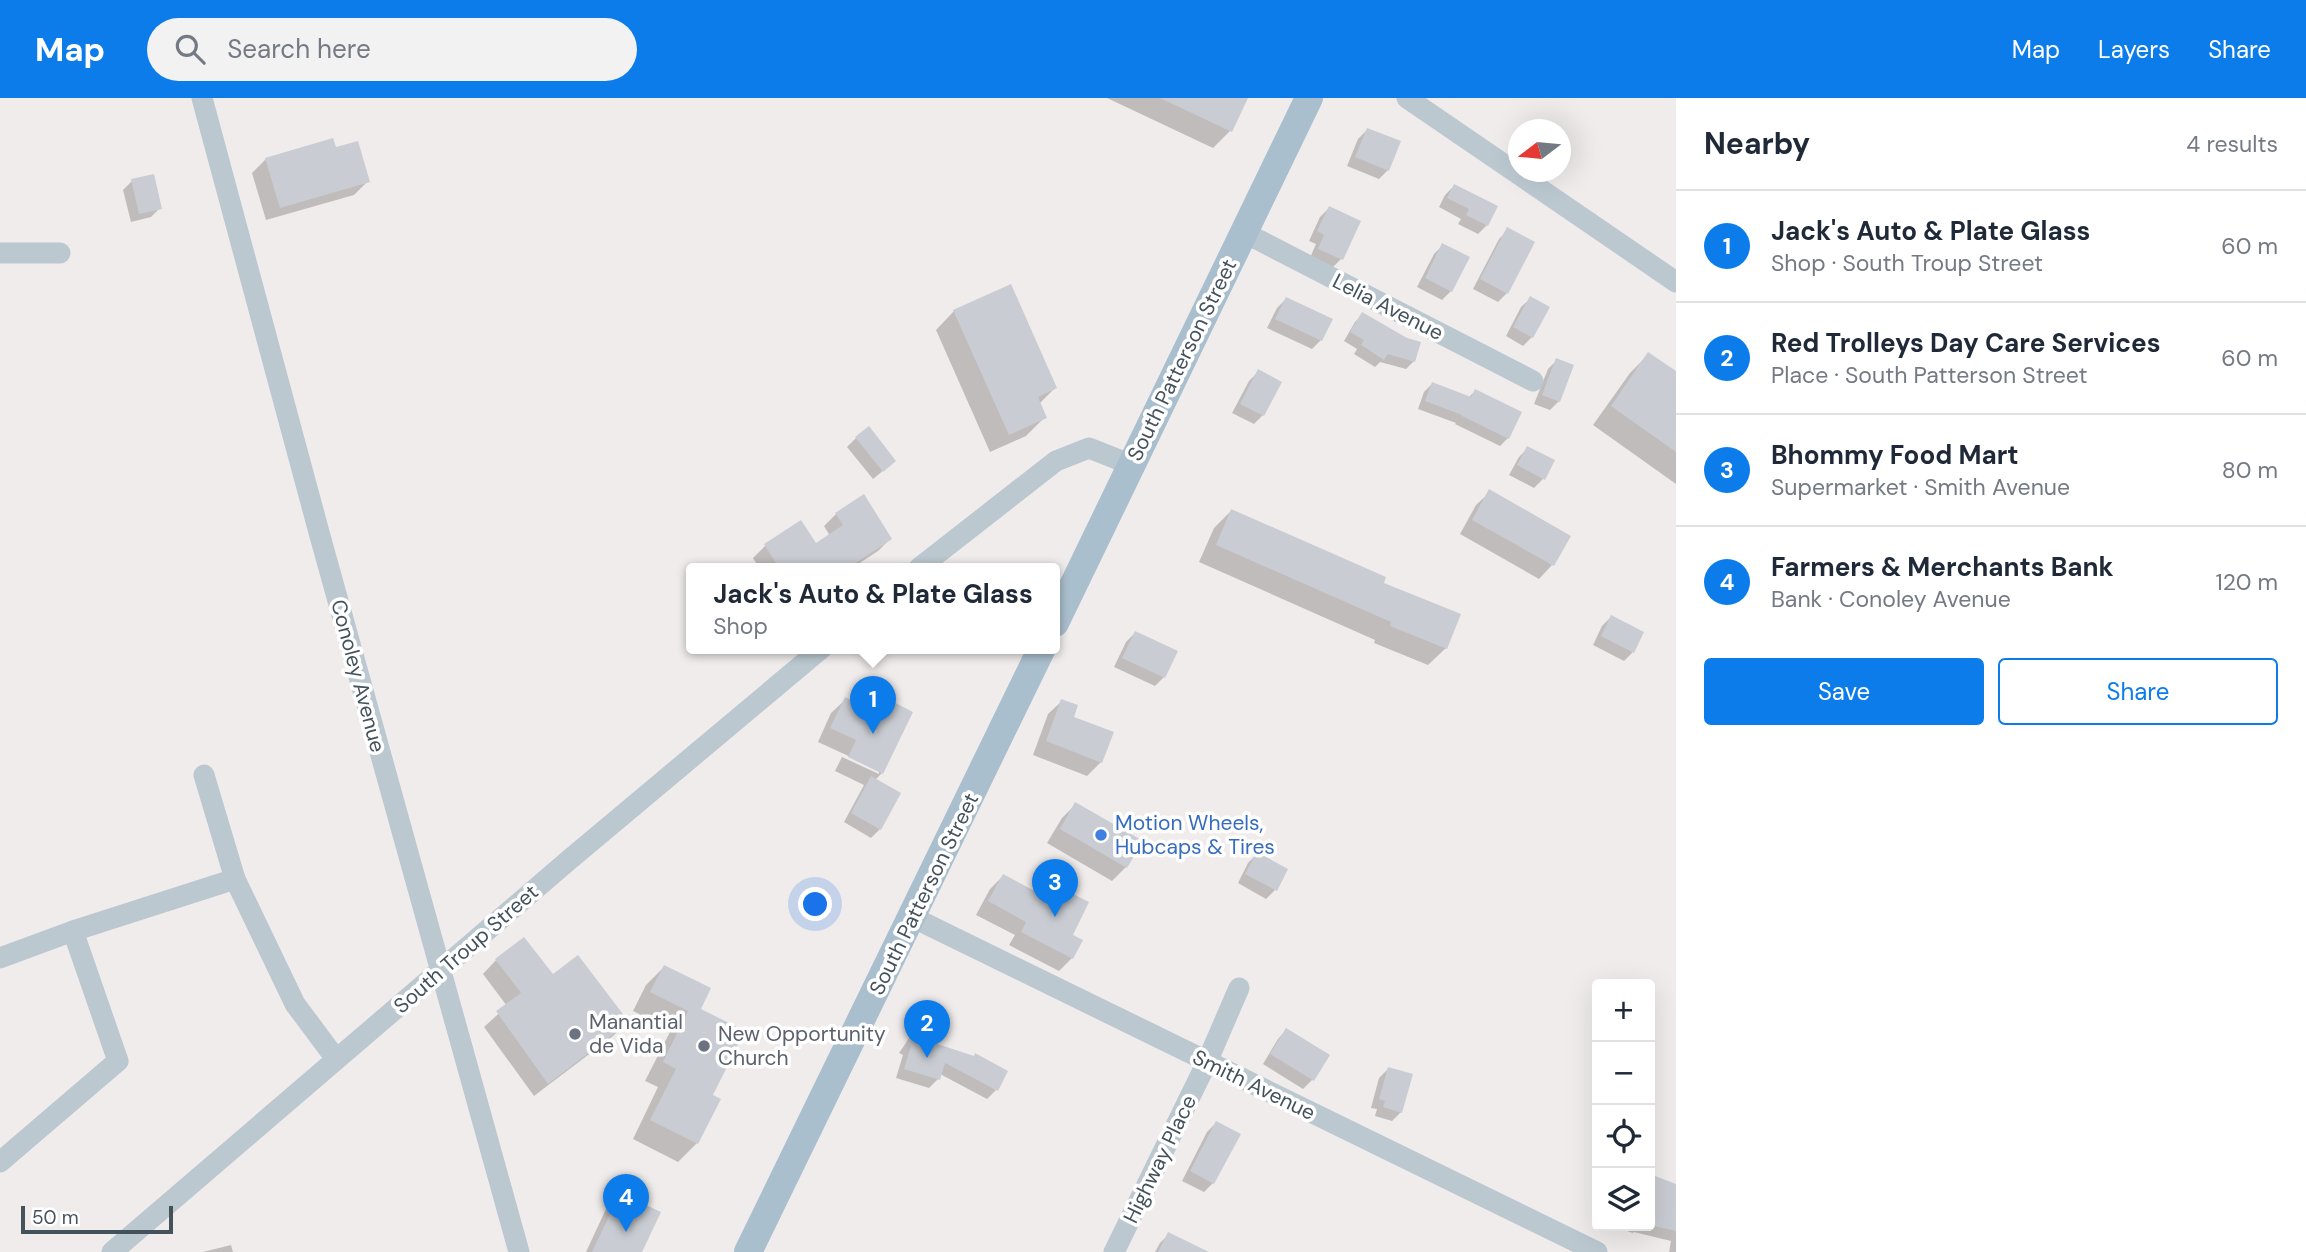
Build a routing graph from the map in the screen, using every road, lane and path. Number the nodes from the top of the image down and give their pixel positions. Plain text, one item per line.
1 (202, 98) edge
2 (1309, 98) edge
3 (1409, 99) edge
4 (1243, 232) junction
5 (0, 253) edge
6 (60, 253) dead end
7 (1676, 282) edge
8 (1534, 381) dead end
9 (1132, 465) junction
10 (925, 563) edge
11 (1060, 612) edge
12 (815, 654) edge
13 (1039, 654) edge
14 (204, 775) dead end
15 (235, 879) junction
16 (912, 917) junction
17 (73, 932) junction
18 (0, 958) edge
19 (440, 971) junction
20 (1239, 988) dead end
21 (336, 1059) junction
22 (1207, 1062) junction
23 (0, 1162) edge
24 (112, 1252) edge
25 (519, 1252) edge
26 (748, 1252) edge
27 (1114, 1252) edge
28 (1597, 1252) edge

1 - 19 street, Conoley Avenue
2 - 4 main road, South Patterson Street
3 - 7 street
4 - 8 street, Lelia Avenue
4 - 9 main road, South Patterson Street
5 - 6 street
9 - 10 street
9 - 11 main road, South Patterson Street
12 - 19 street, South Troup Street
13 - 16 main road, South Patterson Street
14 - 15 street
15 - 17 street
15 - 21 street
16 - 22 street, Smith Avenue
16 - 26 main road, South Patterson Street
17 - 18 street
17 - 23 street
19 - 21 street, South Troup Street
19 - 25 street, Conoley Avenue
20 - 22 street, Highway Place
21 - 24 street, South Troup Street
22 - 27 street, Highway Place
22 - 28 street, Smith Avenue

